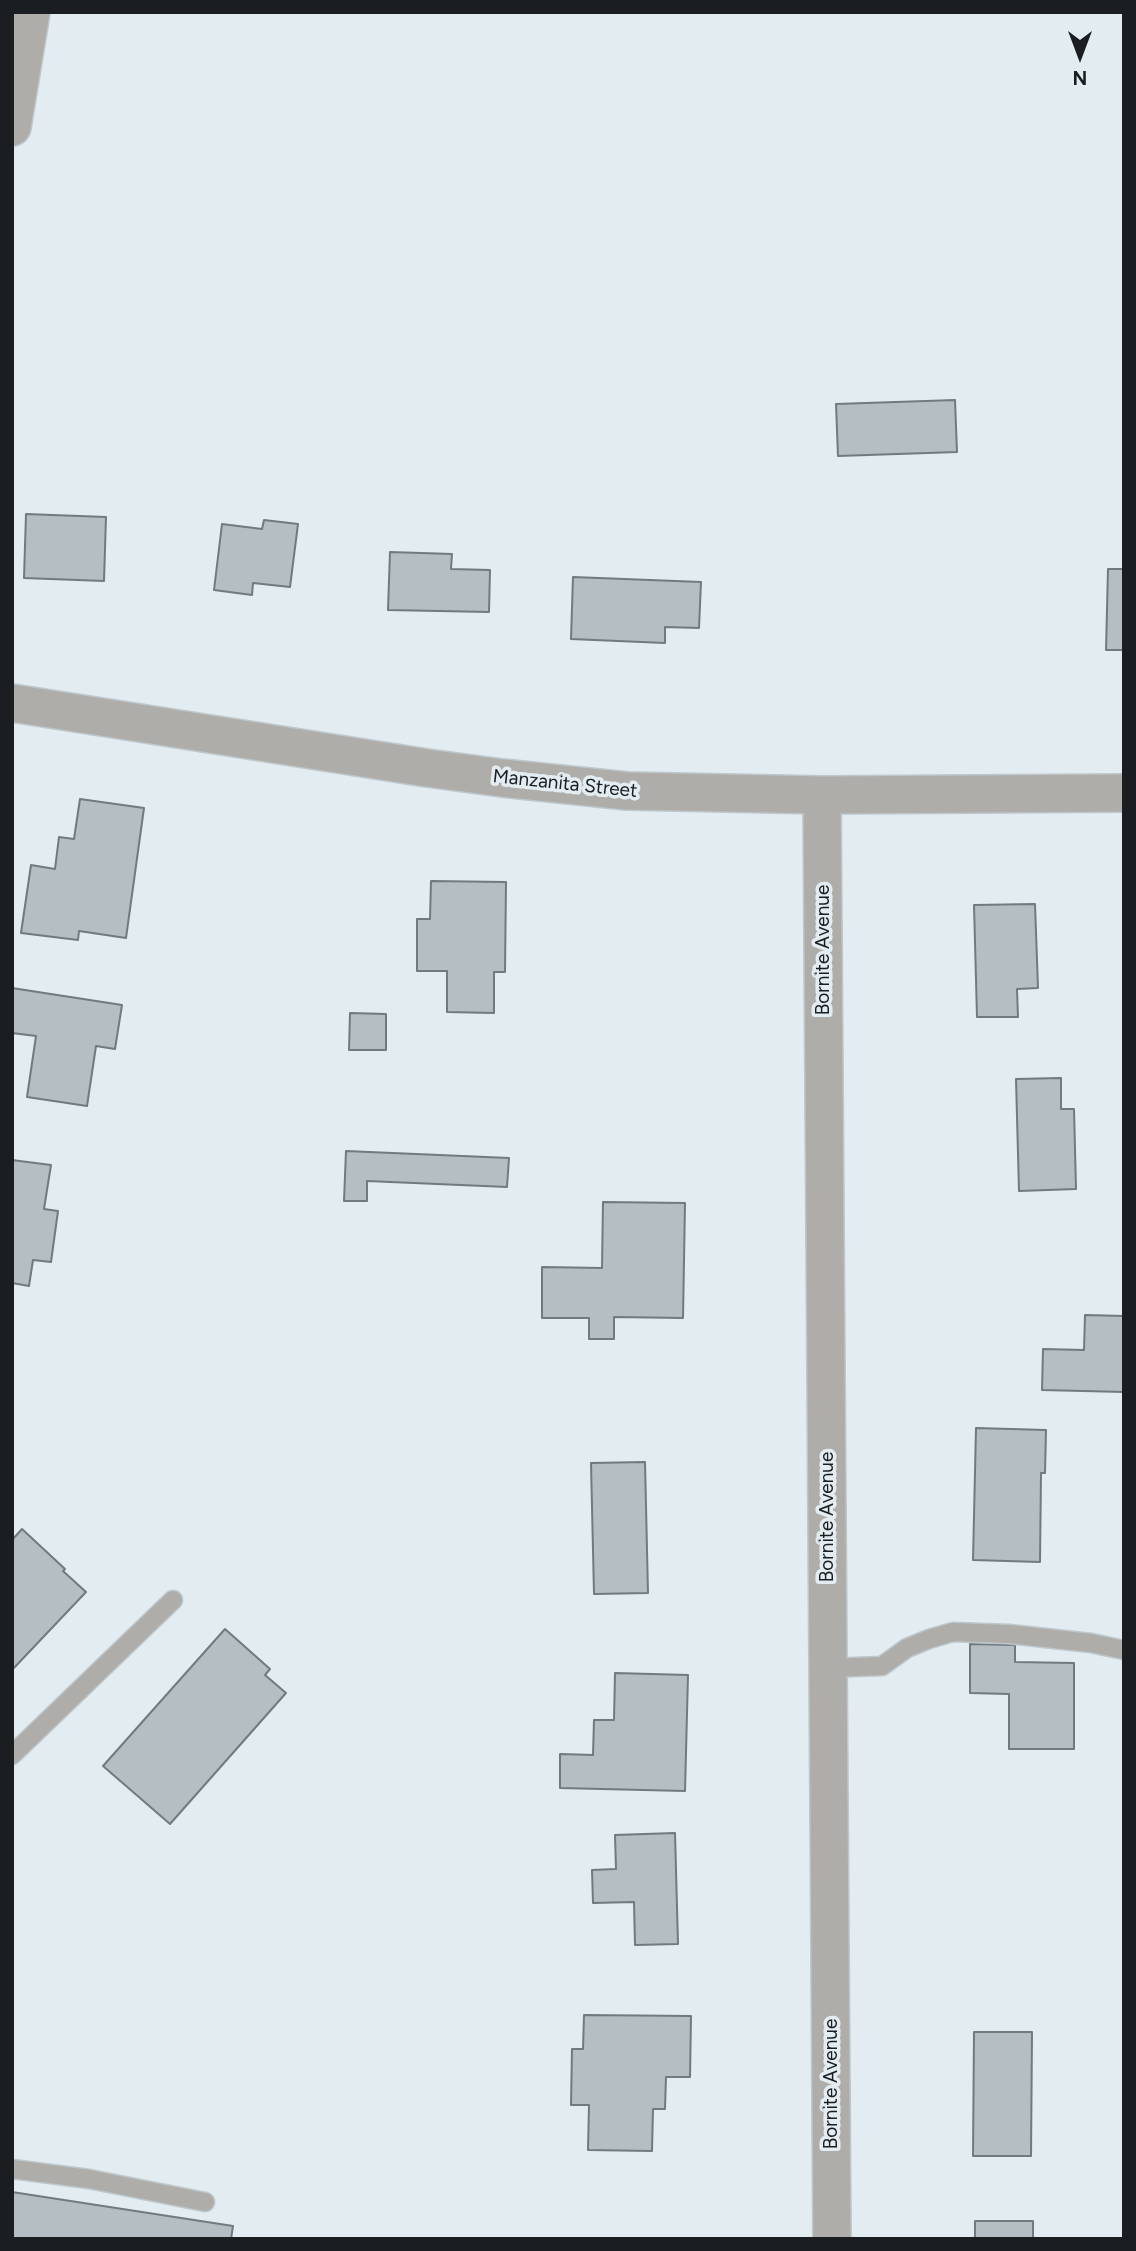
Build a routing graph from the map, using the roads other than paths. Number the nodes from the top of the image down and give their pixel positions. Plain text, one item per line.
1 (31, 12) edge
2 (12, 127) edge
3 (12, 703) edge
4 (1124, 793) edge
5 (822, 795) junction
6 (173, 1600) dead end
7 (1124, 1650) edge
8 (828, 1668) junction
9 (12, 1755) edge
10 (12, 2169) edge
11 (205, 2202) dead end
12 (832, 2239) edge

1 - 2 street
3 - 5 street, Manzanita Street
4 - 5 street, Manzanita Street
5 - 8 street, Bornite Avenue
6 - 9 lane
7 - 8 lane
8 - 12 street, Bornite Avenue
10 - 11 lane

